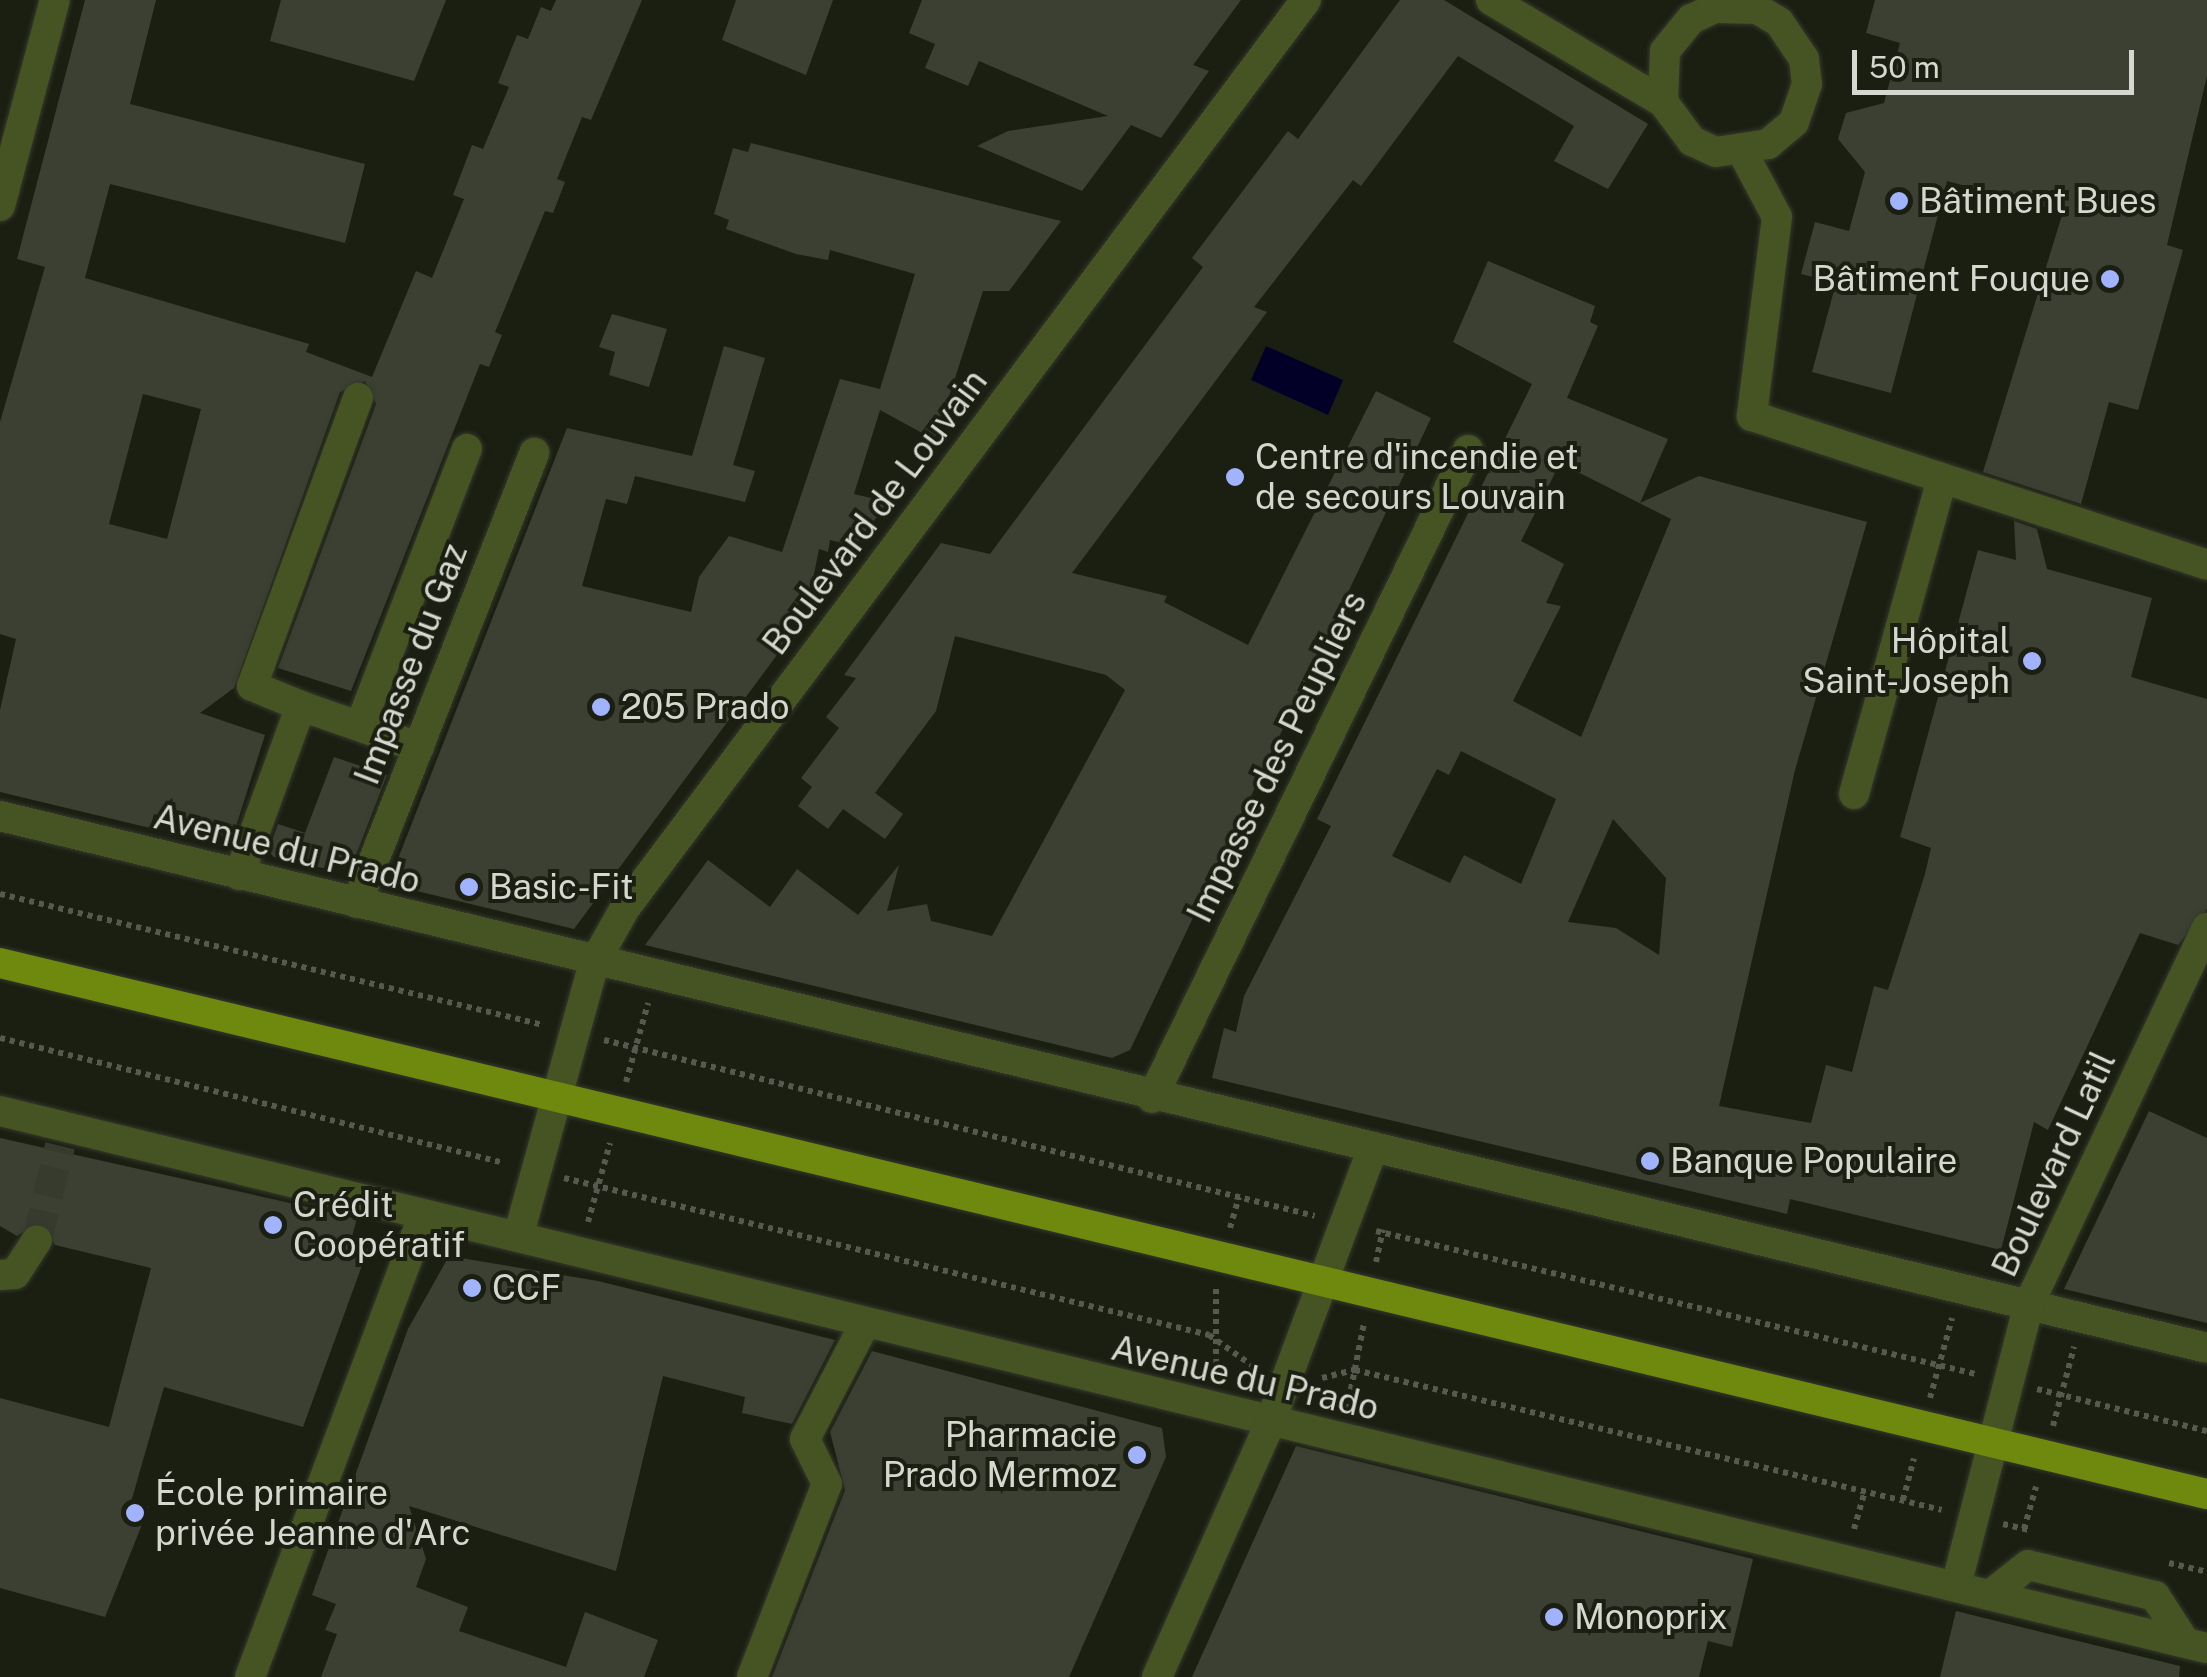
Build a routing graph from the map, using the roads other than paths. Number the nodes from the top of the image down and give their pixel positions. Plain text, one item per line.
1 (56, 0) edge
2 (1306, 0) edge
3 (1492, 0) edge
4 (1760, 4) edge
5 (1663, 102) junction
6 (1744, 152) junction
7 (0, 206) edge
8 (358, 398) dead end
9 (467, 449) dead end
10 (1468, 450) dead end
11 (534, 453) dead end
12 (1941, 482) junction
13 (2207, 565) edge
14 (301, 706) junction
15 (360, 726) junction
16 (418, 747) junction
17 (1854, 794) dead end
18 (0, 816) edge
19 (240, 875) junction
20 (357, 903) junction
21 (2207, 928) edge
22 (0, 963) edge
23 (594, 963) junction
24 (557, 1097) junction
25 (1152, 1098) junction
26 (0, 1111) edge
27 (1372, 1147) junction
28 (424, 1216) junction
29 (518, 1236) junction
30 (37, 1240) tunnel mouth
31 (0, 1275) edge
32 (1322, 1284) junction
33 (2029, 1304) junction
34 (864, 1325) junction
35 (2207, 1348) edge
36 (1270, 1423) junction
37 (1990, 1440) junction
38 (2207, 1494) edge
39 (1956, 1586) junction
40 (2196, 1645) edge
41 (250, 1677) edge
42 (752, 1677) edge
43 (1157, 1677) edge

1 - 7 street
2 - 23 street, Boulevard de Louvain
3 - 5 street
4 - 5 street
4 - 6 street
5 - 6 street
6 - 12 street
8 - 14 street
9 - 15 street
10 - 25 street, Impasse des Peupliers
11 - 16 street, Impasse du Gaz
12 - 13 street
12 - 17 street
14 - 15 street
14 - 19 street
15 - 16 street
16 - 20 street, Impasse du Gaz
18 - 19 street, Avenue du Prado
19 - 20 street, Avenue du Prado
20 - 23 street, Avenue du Prado
21 - 33 street, Boulevard Latil
22 - 24 main road
23 - 24 street, Boulevard de Louvain
23 - 25 street, Avenue du Prado
24 - 29 street
24 - 32 main road
25 - 27 street, Avenue du Prado
26 - 28 street, Avenue du Prado
27 - 32 street
27 - 33 street, Avenue du Prado
28 - 29 street, Avenue du Prado
28 - 41 street
29 - 34 street, Avenue du Prado
30 - 31 street
32 - 36 street
32 - 37 main road
33 - 35 street, Avenue du Prado
33 - 37 street, Boulevard Latil
34 - 36 street, Avenue du Prado
34 - 42 street
36 - 39 street, Avenue du Prado
36 - 43 street
37 - 38 main road
37 - 39 street
39 - 40 street, Avenue du Prado

